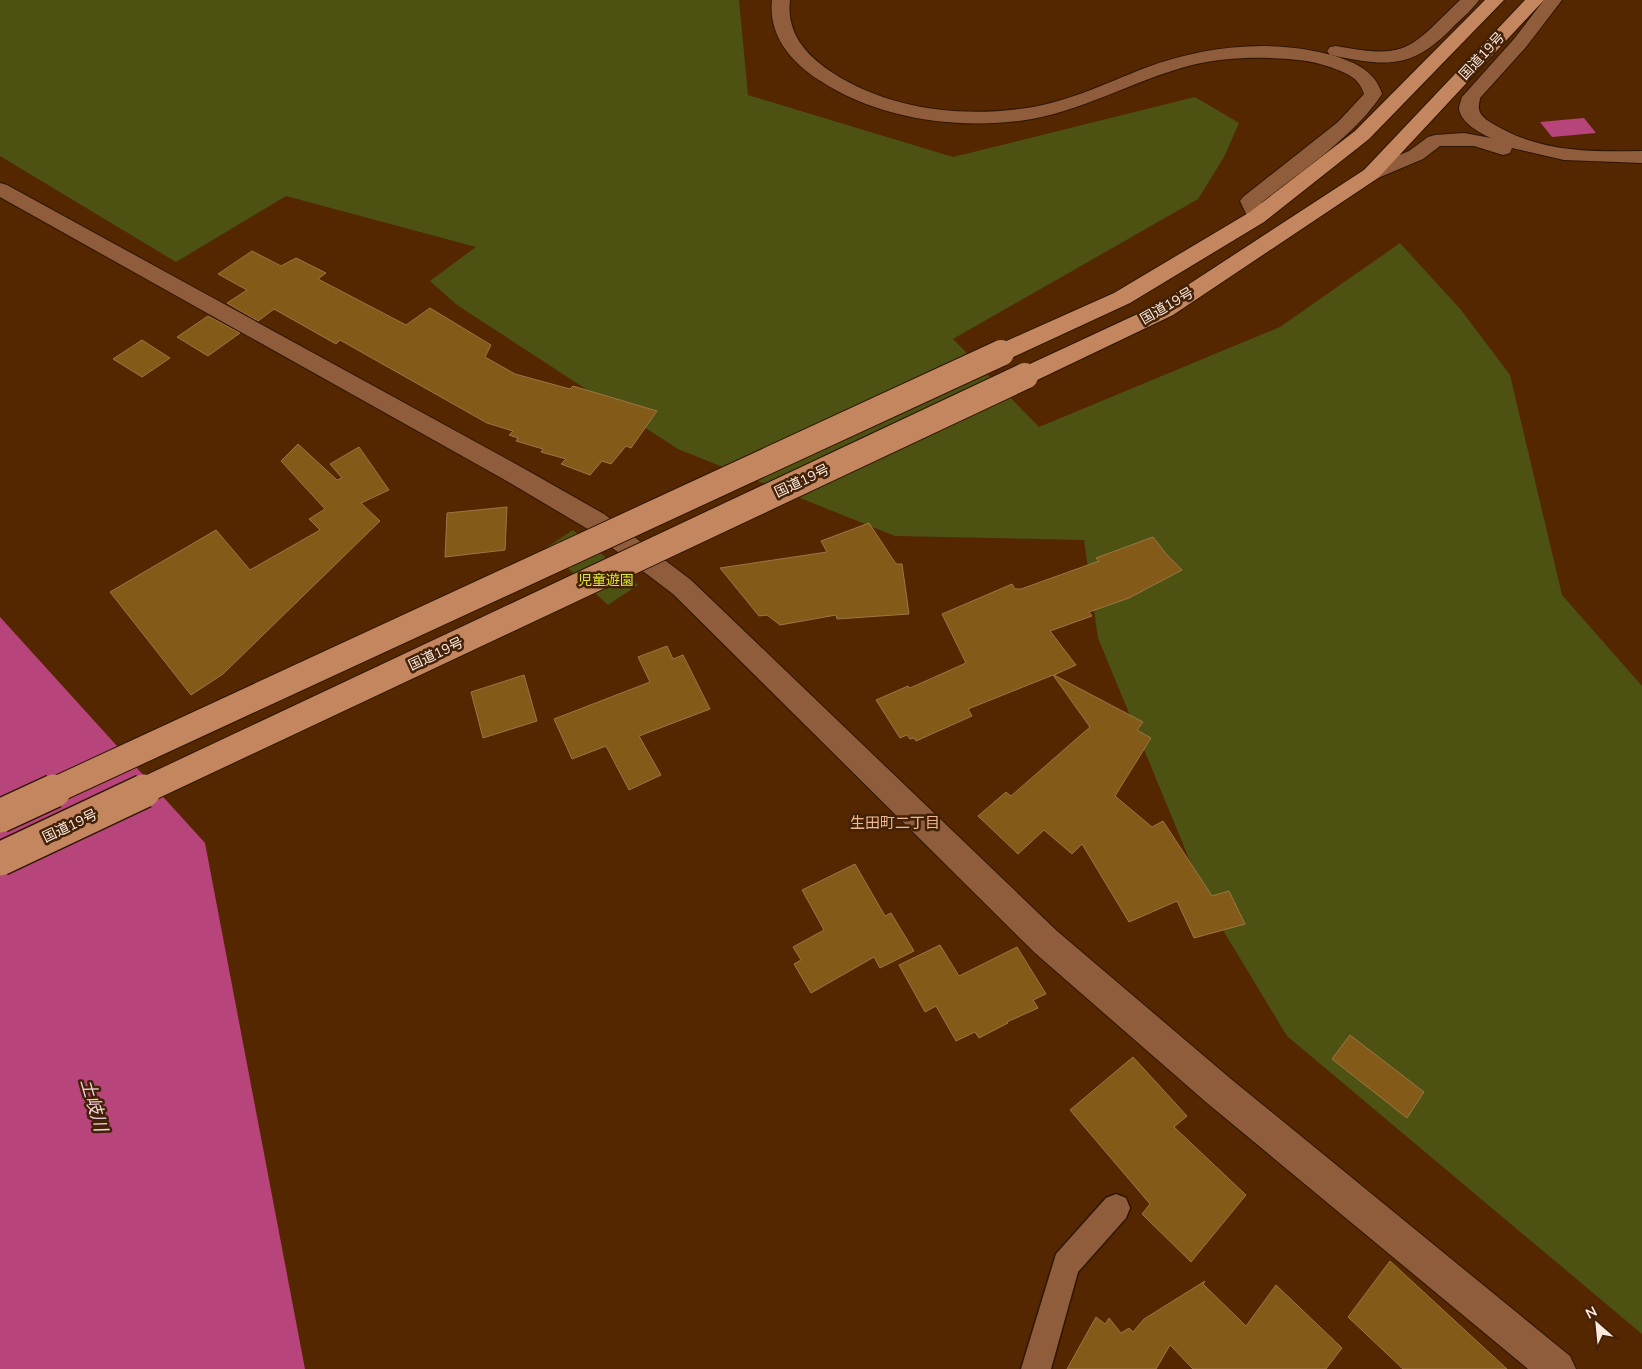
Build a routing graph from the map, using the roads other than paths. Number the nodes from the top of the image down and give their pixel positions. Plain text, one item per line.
1 (781, 0) edge
2 (795, 0) edge
3 (1470, 0) edge
4 (1495, 0) edge
5 (1535, 0) edge
6 (1553, 0) edge
7 (1642, 157) edge
8 (1642, 167) edge
9 (1371, 174) junction
10 (0, 188) edge
11 (1256, 217) junction
12 (0, 816) edge
13 (0, 859) edge
14 (1116, 1208) dead end
15 (1036, 1369) edge
16 (1557, 1369) edge

1 - 11 street
2 - 3 street
4 - 11 highway
5 - 9 highway, 国道19号
6 - 7 street
8 - 9 street
9 - 13 highway, 国道19号, bridge
10 - 16 street
11 - 12 highway, bridge
14 - 15 lane

